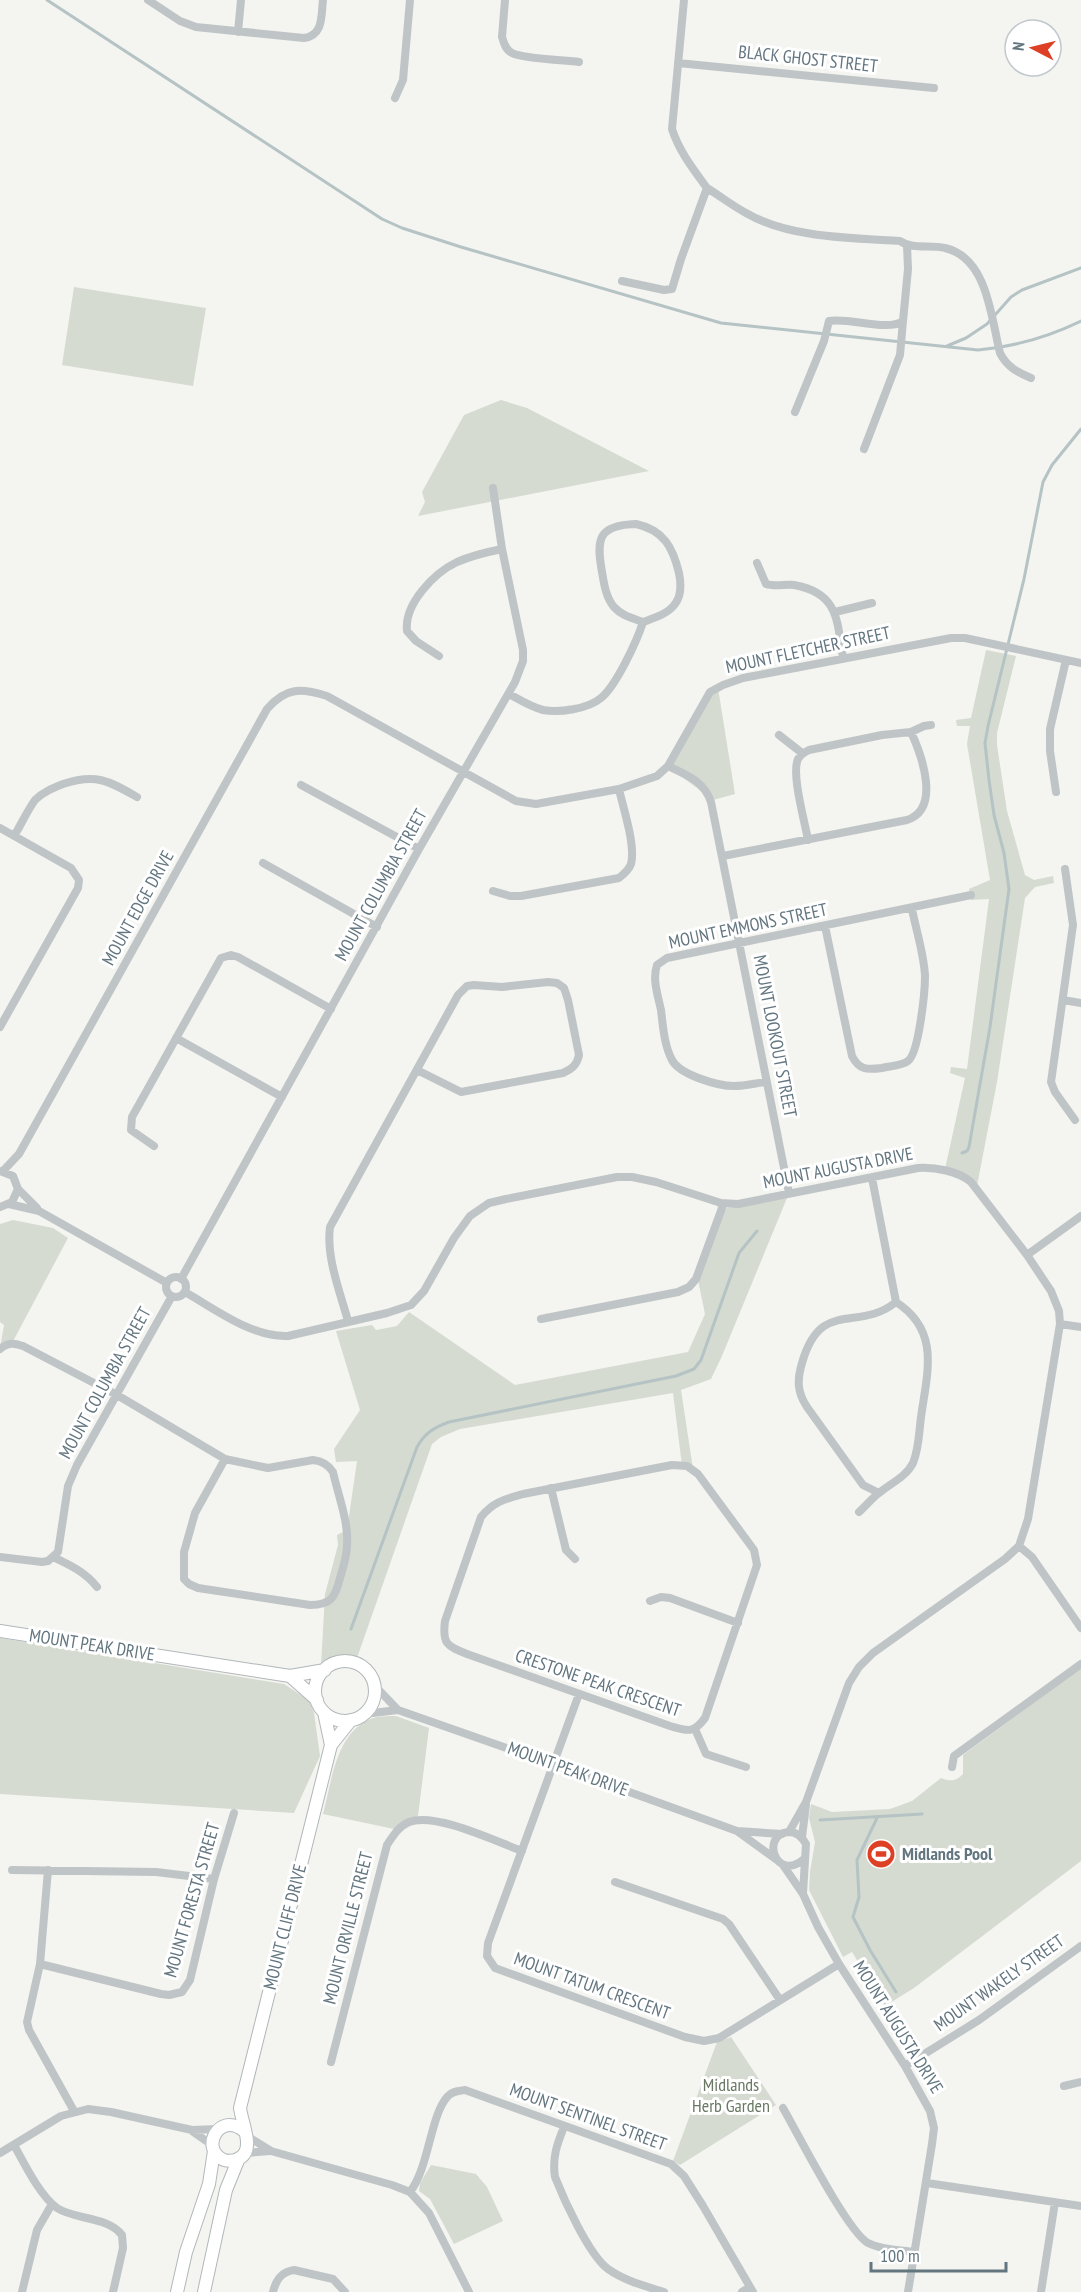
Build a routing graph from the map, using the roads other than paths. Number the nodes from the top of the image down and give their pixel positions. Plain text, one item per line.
1 (148, 0) edge
2 (241, 0) edge
3 (323, 0) edge
4 (410, 0) edge
5 (505, 0) edge
6 (684, 0) edge
7 (238, 32) junction
8 (579, 62) dead end
9 (678, 63) junction
10 (934, 88) dead end
11 (395, 98) dead end
12 (707, 188) junction
13 (907, 246) junction
14 (622, 281) dead end
15 (903, 321) junction
16 (1031, 378) dead end
17 (795, 412) dead end
18 (864, 449) dead end
19 (493, 488) dead end
20 (502, 549) junction
21 (757, 563) dead end
22 (872, 603) dead end
23 (835, 612) junction
24 (643, 622) junction
25 (439, 656) dead end
26 (843, 658) junction
27 (1066, 660) junction
28 (1081, 663) edge
29 (509, 694) junction
30 (932, 725) dead end
31 (911, 732) junction
32 (779, 735) dead end
33 (802, 753) junction
34 (668, 766) junction
35 (463, 772) junction
36 (301, 785) dead end
37 (619, 789) junction
38 (1056, 792) dead end
39 (137, 797) dead end
40 (0, 828) edge
41 (14, 836) junction
42 (808, 840) junction
43 (419, 849) junction
44 (723, 856) junction
45 (262, 863) dead end
46 (1065, 869) dead end
47 (493, 891) dead end
48 (971, 895) dead end
49 (912, 909) junction
50 (825, 926) junction
51 (377, 927) junction
52 (740, 944) junction
53 (1063, 1000) junction
54 (1081, 1003) edge
55 (331, 1009) junction
56 (0, 1027) edge
57 (176, 1038) junction
58 (417, 1070) junction
59 (766, 1082) junction
60 (282, 1097) junction
61 (1075, 1120) dead end
62 (154, 1146) dead end
63 (19, 1154) junction
64 (2, 1171) edge
65 (872, 1178) junction
66 (15, 1179) junction
67 (18, 1189) junction
68 (789, 1193) junction
69 (721, 1203) junction
70 (9, 1204) junction
71 (0, 1207) edge
72 (39, 1211) junction
73 (1081, 1216) edge
74 (1027, 1255) junction
75 (181, 1279) junction
76 (167, 1283) junction
77 (185, 1292) junction
78 (172, 1296) junction
79 (896, 1302) junction
80 (541, 1319) dead end
81 (348, 1321) junction
82 (1060, 1324) junction
83 (1081, 1327) edge
84 (0, 1349) edge
85 (117, 1395) junction
86 (225, 1459) junction
87 (551, 1488) junction
88 (879, 1493) junction
89 (859, 1512) dead end
90 (1019, 1546) junction
91 (0, 1557) edge
92 (53, 1557) junction
93 (575, 1559) dead end
94 (97, 1587) dead end
95 (650, 1601) dead end
96 (738, 1623) junction
97 (1081, 1628) edge
98 (0, 1631) edge
99 (1081, 1664) edge
100 (325, 1670) junction
101 (291, 1676) junction
102 (374, 1685) junction
103 (579, 1694) junction
104 (317, 1700) junction
105 (398, 1710) junction
106 (324, 1712) junction
107 (364, 1714) junction
108 (351, 1720) junction
109 (695, 1729) junction
110 (331, 1745) junction
111 (552, 1764) junction
112 (746, 1767) dead end
113 (952, 1767) dead end
114 (806, 1802) junction
115 (234, 1813) dead end
116 (737, 1831) junction
117 (785, 1833) junction
118 (802, 1837) junction
119 (522, 1851) junction
120 (804, 1859) junction
121 (780, 1862) junction
122 (12, 1870) dead end
123 (48, 1870) junction
124 (214, 1879) junction
125 (615, 1882) dead end
126 (803, 1894) junction
127 (1081, 1946) edge
128 (40, 1964) junction
129 (839, 1964) junction
130 (780, 2000) junction
131 (331, 2062) dead end
132 (905, 2066) junction
133 (1081, 2082) edge
134 (1064, 2086) dead end
135 (783, 2108) dead end
136 (240, 2109) junction
137 (74, 2111) junction
138 (564, 2127) junction
139 (221, 2128) junction
140 (192, 2130) junction
141 (245, 2133) junction
142 (14, 2145) junction
143 (213, 2148) junction
144 (271, 2151) junction
145 (0, 2153) edge
146 (242, 2156) junction
147 (927, 2182) junction
148 (410, 2192) junction
149 (1055, 2202) junction
150 (52, 2204) junction
151 (1081, 2206) edge
152 (914, 2252) junction
153 (749, 2290) edge
154 (22, 2292) edge
155 (112, 2292) edge
156 (177, 2292) edge
157 (204, 2292) edge
158 (273, 2292) edge
159 (345, 2292) edge
160 (469, 2292) edge
161 (664, 2292) edge
162 (908, 2292) edge
163 (1041, 2292) edge

1 - 7 street
2 - 7 street
3 - 7 street
4 - 11 street
5 - 8 street
6 - 9 street
9 - 10 street, BLACK GHOST STREET
9 - 12 street
12 - 13 street
12 - 14 street
13 - 15 street
13 - 16 street
15 - 17 street
15 - 18 street
19 - 20 street, MOUNT COLUMBIA STREET
20 - 25 street
20 - 29 street, MOUNT COLUMBIA STREET
21 - 23 street
22 - 23 street
23 - 26 street
24 - 24 street
24 - 29 street
26 - 27 street, MOUNT FLETCHER STREET
26 - 34 street, MOUNT FLETCHER STREET
27 - 28 street, MOUNT FLETCHER STREET
27 - 38 street
29 - 35 street, MOUNT COLUMBIA STREET
30 - 31 street
31 - 33 street
31 - 42 street
32 - 33 street
33 - 42 street
34 - 37 street
34 - 44 street, MOUNT LOOKOUT STREET
35 - 37 street
35 - 43 street, MOUNT COLUMBIA STREET
35 - 63 street, MOUNT EDGE DRIVE
36 - 43 street
37 - 47 street
39 - 41 street
40 - 41 street
41 - 56 street
42 - 44 street
43 - 51 street, MOUNT COLUMBIA STREET
44 - 52 street, MOUNT LOOKOUT STREET
45 - 51 street
46 - 53 street
48 - 49 street, MOUNT EMMONS STREET
49 - 50 street, MOUNT EMMONS STREET
49 - 50 street
50 - 52 street, MOUNT EMMONS STREET
51 - 55 street, MOUNT COLUMBIA STREET
52 - 59 street, MOUNT LOOKOUT STREET
52 - 59 street, MOUNT EMMONS STREET
53 - 54 street
53 - 61 street
55 - 57 street
55 - 60 street, MOUNT COLUMBIA STREET
57 - 60 street
57 - 62 street
58 - 58 street
58 - 81 street
59 - 68 street, MOUNT LOOKOUT STREET
60 - 75 street, MOUNT COLUMBIA STREET
63 - 64 street, MOUNT EDGE DRIVE
63 - 66 street, MOUNT EDGE DRIVE
64 - 66 street, MOUNT EDGE DRIVE
65 - 68 street, MOUNT AUGUSTA DRIVE
65 - 74 street, MOUNT AUGUSTA DRIVE
65 - 79 street
66 - 67 street, MOUNT EDGE DRIVE
67 - 70 street
67 - 72 street
68 - 69 street, MOUNT AUGUSTA DRIVE
69 - 80 street
69 - 81 street, MOUNT AUGUSTA DRIVE
70 - 71 street
70 - 72 street
72 - 76 street
73 - 74 street
74 - 82 street, MOUNT AUGUSTA DRIVE
75 - 76 street
75 - 77 street
76 - 78 street
77 - 78 street
77 - 81 street, MOUNT AUGUSTA DRIVE
78 - 85 street, MOUNT COLUMBIA STREET
79 - 88 street
79 - 88 street
82 - 83 street
82 - 90 street, MOUNT AUGUSTA DRIVE
84 - 85 street
85 - 86 street
85 - 92 street, MOUNT COLUMBIA STREET
86 - 86 street
87 - 93 street
87 - 96 street, CRESTONE PEAK CRESCENT
87 - 103 street, CRESTONE PEAK CRESCENT
88 - 89 street
90 - 97 street
90 - 114 street
91 - 92 street
92 - 94 street
95 - 96 street
96 - 109 street, CRESTONE PEAK CRESCENT
98 - 101 street, MOUNT PEAK DRIVE
99 - 113 street
100 - 101 street, MOUNT PEAK DRIVE
100 - 102 street, MOUNT PEAK DRIVE
100 - 104 street
101 - 104 street
102 - 105 street, MOUNT PEAK DRIVE
102 - 107 street
103 - 109 street, CRESTONE PEAK CRESCENT
103 - 111 street, MOUNT TATUM CRESCENT
104 - 106 street
105 - 107 street, MOUNT PEAK DRIVE
105 - 111 street, MOUNT PEAK DRIVE
106 - 108 street
106 - 110 street, MOUNT CLIFF DRIVE
107 - 108 street, MOUNT PEAK DRIVE
108 - 110 street, MOUNT CLIFF DRIVE
109 - 112 street
110 - 136 street, MOUNT CLIFF DRIVE
111 - 116 street, MOUNT PEAK DRIVE
111 - 119 street, MOUNT TATUM CRESCENT
114 - 117 street
114 - 118 street
115 - 124 street, MOUNT FORESTA STREET
116 - 117 street, MOUNT PEAK DRIVE
116 - 121 street, MOUNT PEAK DRIVE
117 - 118 street, MOUNT PEAK DRIVE
117 - 121 street
118 - 120 street
119 - 130 street, MOUNT TATUM CRESCENT
119 - 131 street, MOUNT ORVILLE STREET
120 - 121 street
120 - 126 street, MOUNT AUGUSTA DRIVE
121 - 126 street, MOUNT AUGUSTA DRIVE
122 - 123 street
123 - 124 street
123 - 128 street
124 - 128 street, MOUNT FORESTA STREET
125 - 130 street
126 - 129 street, MOUNT AUGUSTA DRIVE
127 - 132 street, MOUNT WAKELY STREET
128 - 137 street
129 - 130 street, MOUNT TATUM CRESCENT
129 - 132 street, MOUNT AUGUSTA DRIVE
132 - 147 street, MOUNT AUGUSTA DRIVE
133 - 134 street
135 - 152 street
136 - 139 street
136 - 141 street, MOUNT CLIFF DRIVE
137 - 140 street
137 - 142 street
138 - 148 street, MOUNT SENTINEL STREET
138 - 153 street, MOUNT SENTINEL STREET
138 - 161 street
139 - 140 street
139 - 141 street
139 - 143 street
140 - 143 street
141 - 144 street
141 - 146 street
142 - 145 street
142 - 150 street
143 - 146 street
143 - 156 street
144 - 146 street
144 - 148 street
146 - 157 street
147 - 149 street
147 - 152 street, MOUNT AUGUSTA DRIVE
148 - 160 street
149 - 151 street
149 - 163 street
150 - 154 street
150 - 155 street
152 - 162 street, MOUNT AUGUSTA DRIVE
158 - 159 street

